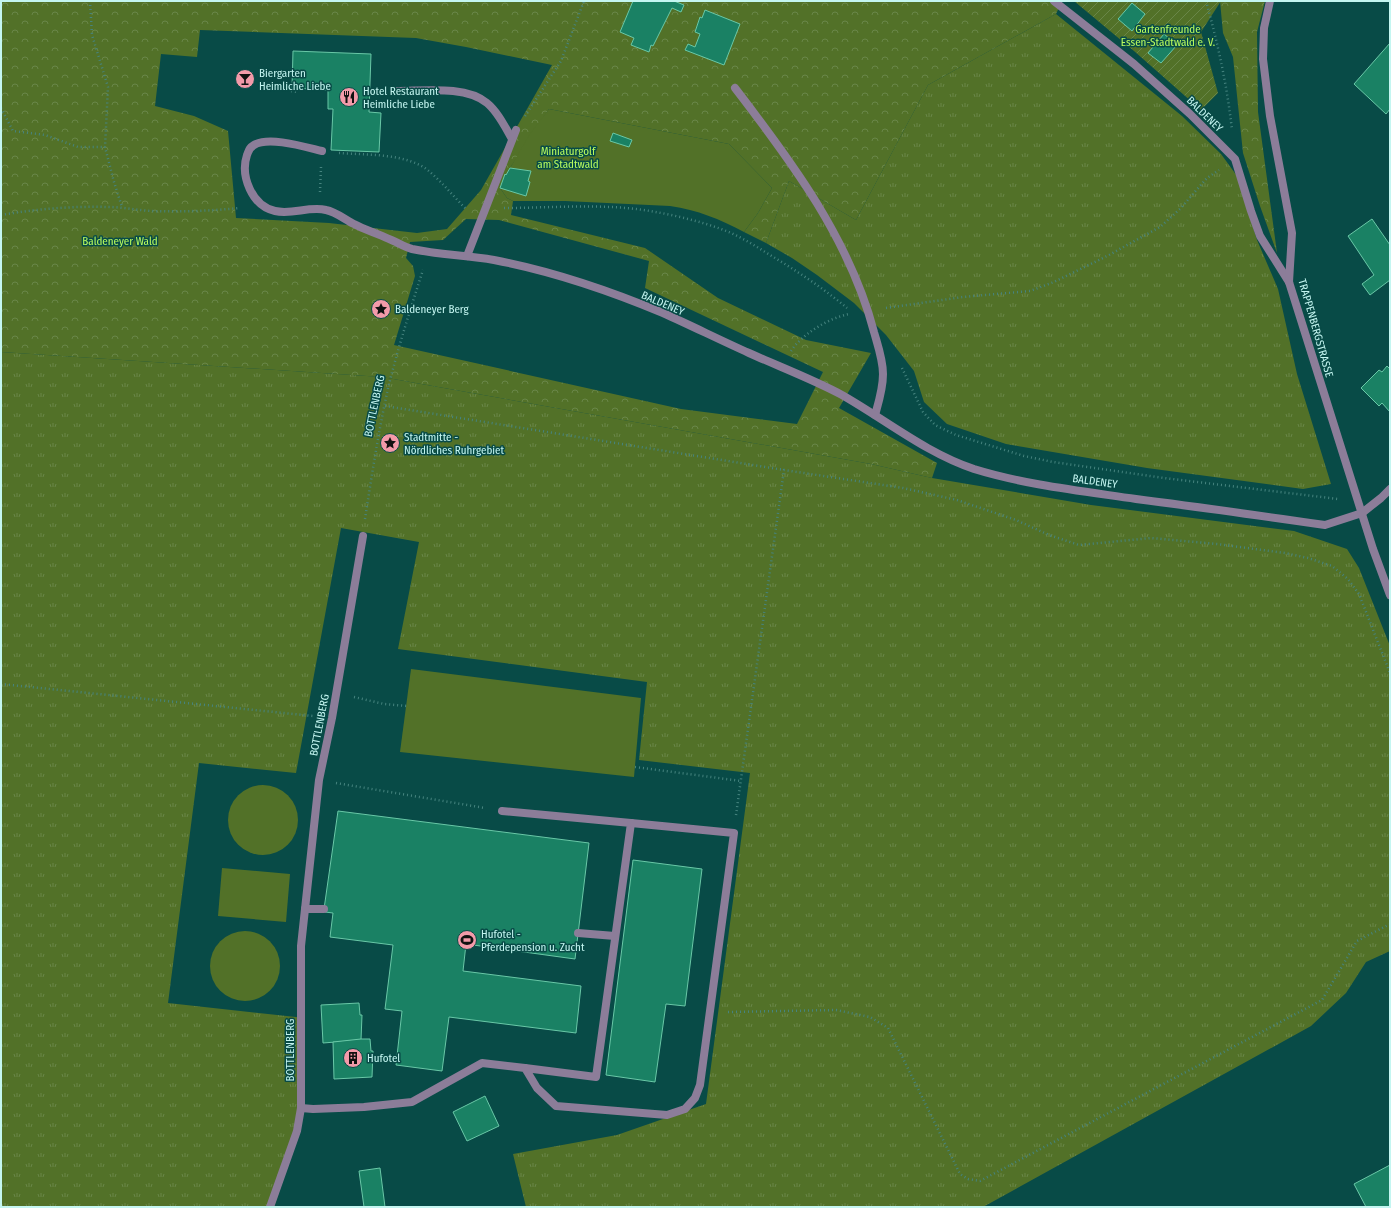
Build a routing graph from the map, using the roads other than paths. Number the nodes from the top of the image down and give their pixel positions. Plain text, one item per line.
1 (1054, 1) edge
2 (1270, 1) edge
3 (735, 88) dead end
4 (397, 91) dead end
5 (516, 130) road end
6 (512, 139) junction
7 (322, 151) road end
8 (467, 256) junction
9 (1289, 282) junction
10 (875, 415) junction
11 (1390, 489) edge
12 (1362, 513) junction
13 (363, 536) road end
14 (1390, 595) edge
15 (502, 811) road end
16 (631, 823) junction
17 (305, 909) junction
18 (324, 910) dead end
19 (578, 933) dead end
20 (615, 936) junction
21 (525, 1068) junction
22 (302, 1108) junction
23 (270, 1207) edge

1 - 9 street, BALDENEY
2 - 9 street, TRAPPENBERGSTRASSE
3 - 10 street
4 - 6 street
5 - 6 street
6 - 8 street
7 - 8 street, BALDENEY
8 - 10 street, BALDENEY
9 - 12 street, TRAPPENBERGSTRASSE
10 - 12 street, BALDENEY
11 - 12 street
12 - 14 street, TRAPPENBERGSTRASSE
13 - 17 street, BOTTLENBERG
15 - 16 street
16 - 20 street
16 - 21 street
17 - 18 street
17 - 22 street, BOTTLENBERG
19 - 20 street
20 - 21 street
21 - 22 street
22 - 23 street, BOTTLENBERG

